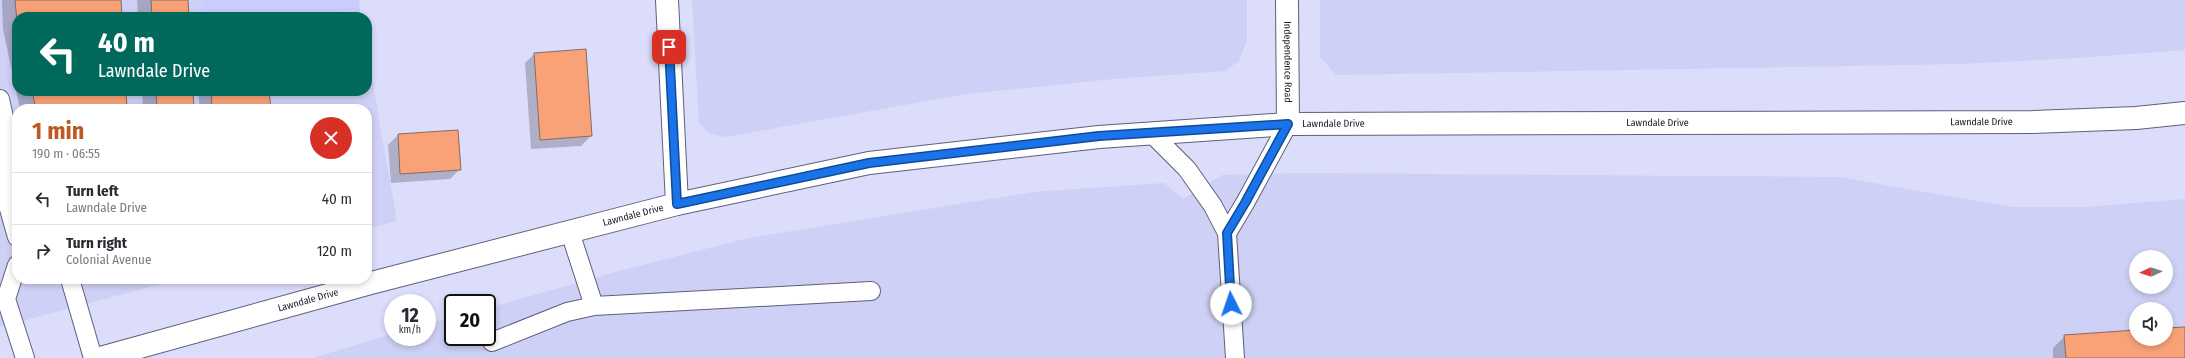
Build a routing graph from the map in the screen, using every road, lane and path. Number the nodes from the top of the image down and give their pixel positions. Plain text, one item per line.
1 (667, 0) edge
2 (1287, 0) edge
3 (0, 99) edge
4 (2185, 113) edge
5 (1288, 124) junction
6 (1151, 133) junction
7 (677, 204) junction
8 (12, 220) edge
9 (570, 232) junction
10 (1227, 233) junction
11 (12, 280) edge
12 (372, 283) edge
13 (71, 284) edge
14 (367, 284) edge
15 (871, 291) dead end
16 (594, 306) junction
17 (496, 340) edge
18 (25, 358) edge
19 (93, 358) edge
20 (100, 358) edge
21 (1235, 358) edge

1 - 7 main road
2 - 5 main road, Independence Road
3 - 8 lane
4 - 5 main road, Lawndale Drive
5 - 6 main road, Lawndale Drive
5 - 10 lane
6 - 7 main road, Lawndale Drive
6 - 10 lane
7 - 9 main road, Lawndale Drive
9 - 12 main road, Lawndale Drive
9 - 16 lane
10 - 21 lane
11 - 18 lane
13 - 19 lane
14 - 20 main road, Lawndale Drive
15 - 16 lane
16 - 17 lane

